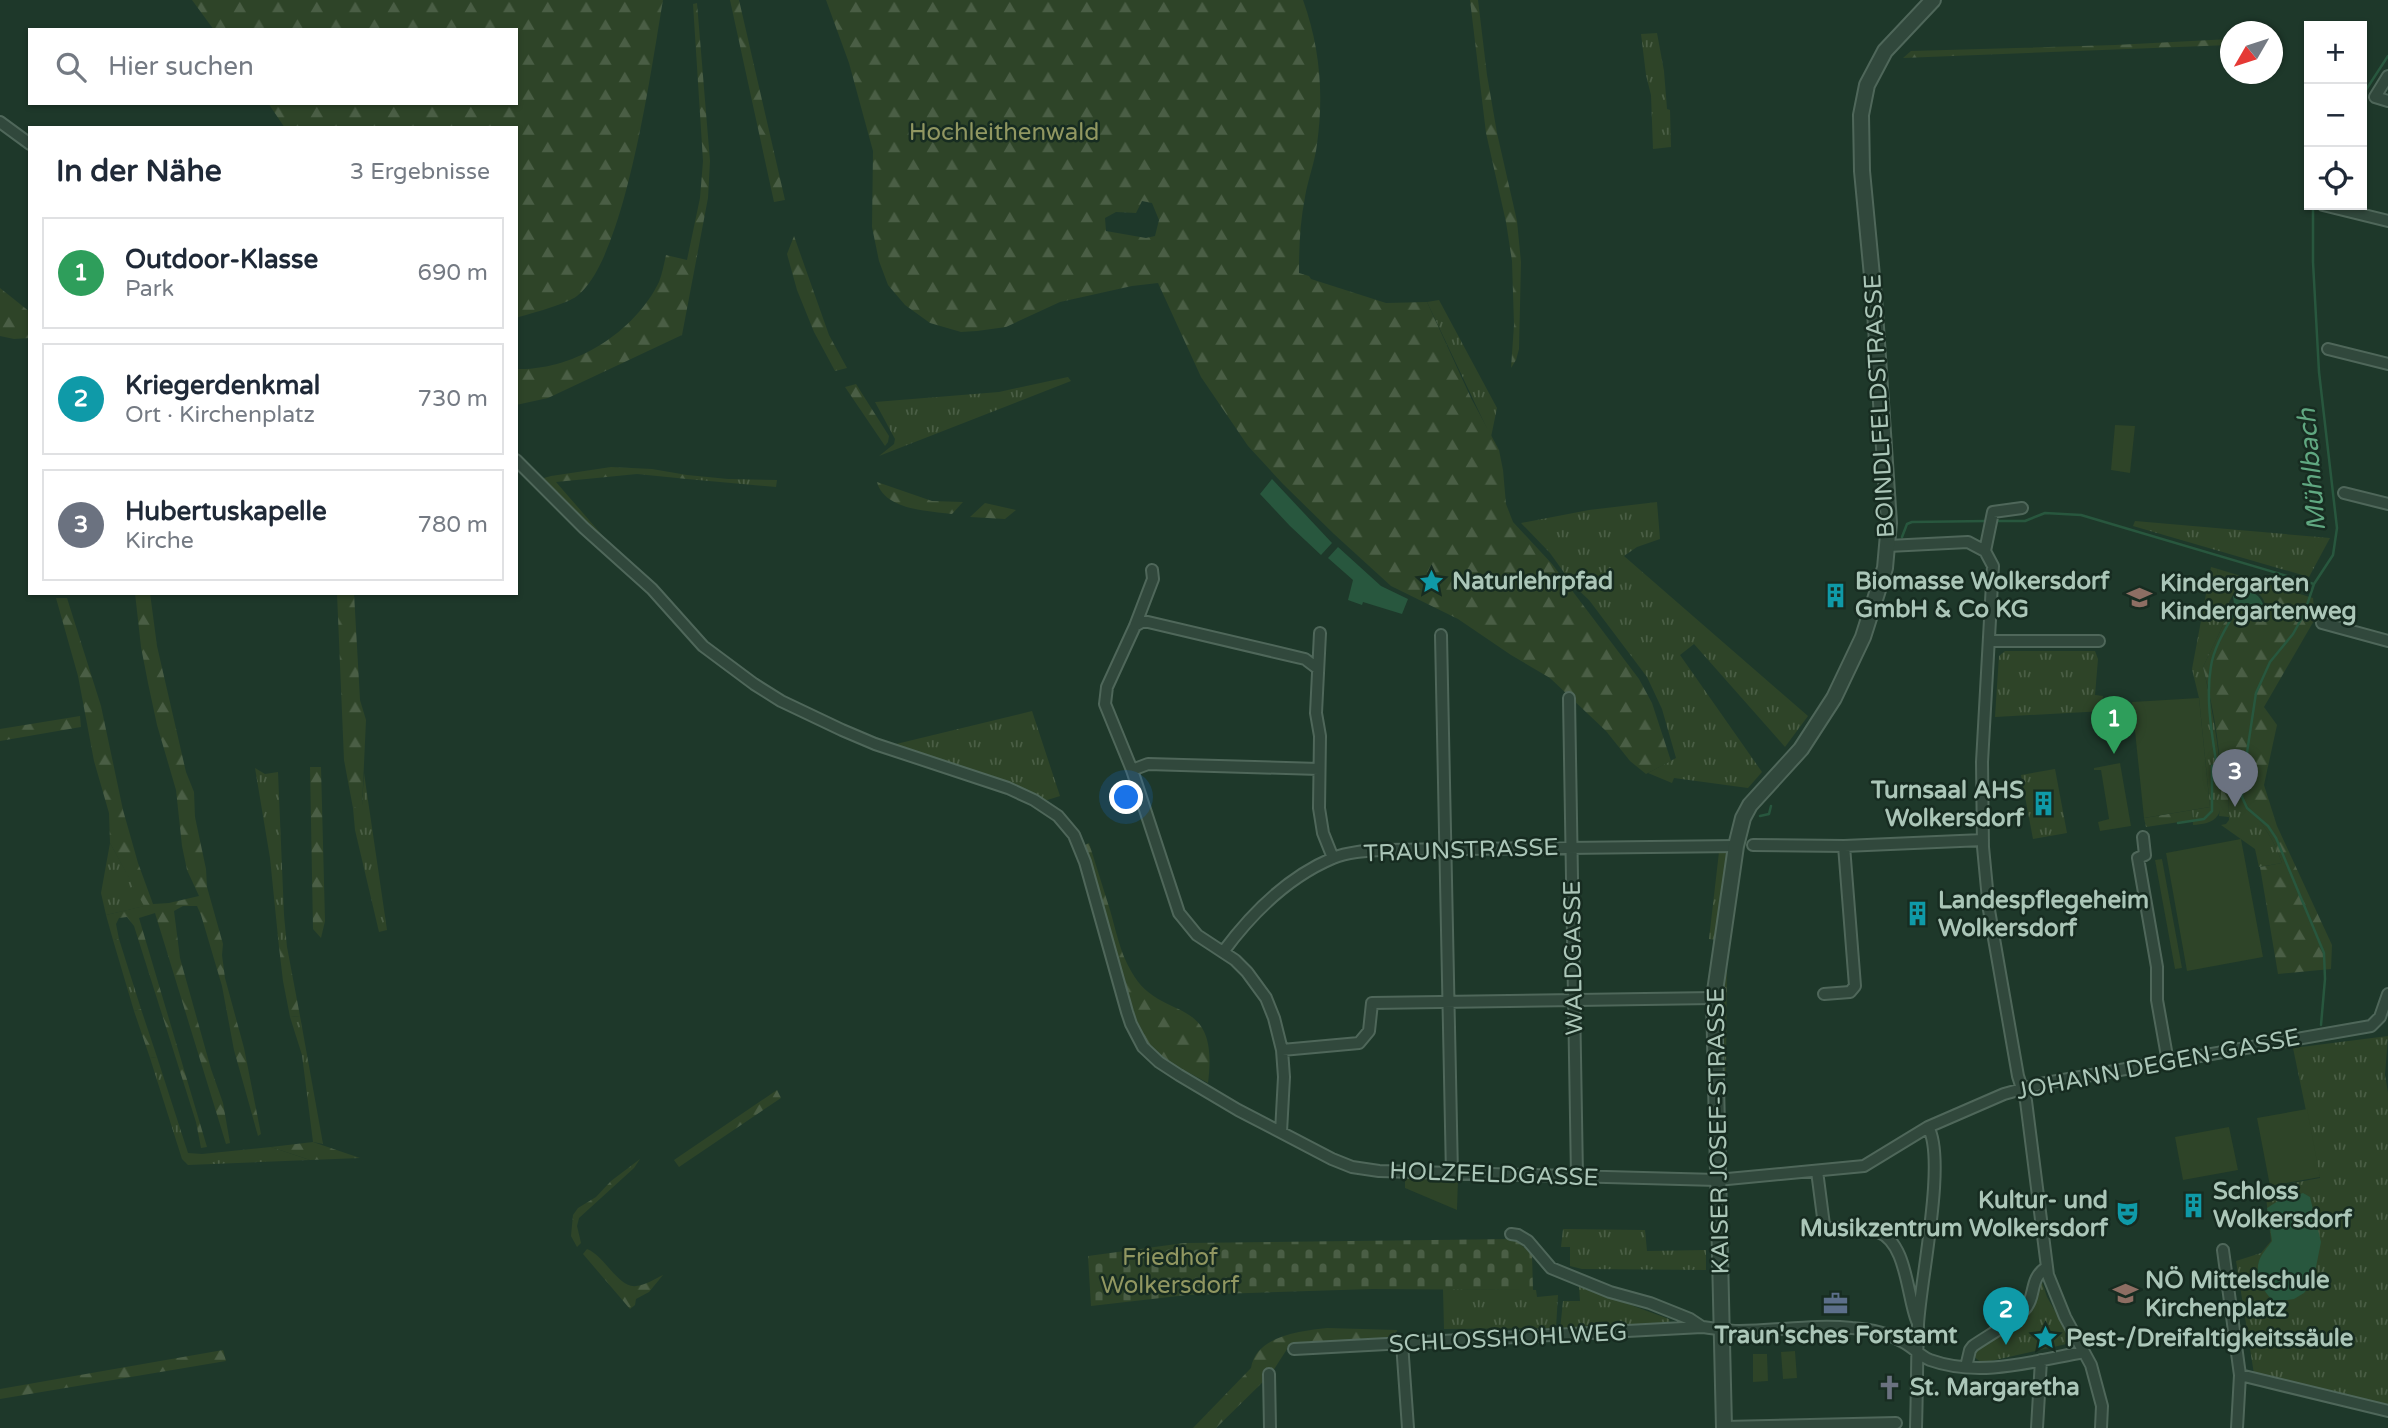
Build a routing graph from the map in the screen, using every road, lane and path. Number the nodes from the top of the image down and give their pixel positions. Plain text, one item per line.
1 (1933, 0) edge
2 (2388, 76) edge
3 (2388, 101) edge
4 (0, 122) edge
5 (28, 143) edge
6 (2343, 210) edge
7 (2388, 221) edge
8 (2328, 349) dead end
9 (2388, 364) edge
10 (518, 462) edge
11 (2344, 493) dead end
12 (2388, 504) edge
13 (2022, 508) dead end
14 (1888, 546) junction
15 (1986, 551) junction
16 (1152, 570) dead end
17 (2322, 623) dead end
18 (1135, 626) junction
19 (1320, 633) dead end
20 (1441, 635) dead end
21 (1990, 641) junction
22 (2099, 641) dead end
23 (2388, 641) edge
24 (1317, 668) junction
25 (1569, 698) dead end
26 (1319, 769) junction
27 (1132, 770) junction
28 (1755, 798) joint
29 (2143, 837) dead end
30 (1983, 840) junction
31 (1753, 845) dead end
32 (1735, 846) junction
33 (1844, 846) junction
34 (1570, 847) junction
35 (1444, 849) junction
36 (1333, 858) junction
37 (1223, 952) junction
38 (1824, 994) dead end
39 (2388, 994) edge
40 (1714, 998) junction
41 (1574, 1000) junction
42 (1448, 1002) junction
43 (1282, 1050) junction
44 (2168, 1062) junction
45 (2022, 1089) junction
46 (1928, 1127) junction
47 (1281, 1132) junction
48 (1817, 1171) junction
49 (1452, 1175) junction
50 (1577, 1177) junction
51 (1717, 1180) junction
52 (1511, 1234) dead end
53 (2223, 1250) dead end
54 (2047, 1267) junction
55 (1919, 1324) junction
56 (1702, 1327) junction
57 (1721, 1329) junction
58 (1402, 1343) junction
59 (1294, 1349) dead end
60 (2084, 1352) junction
61 (1919, 1353) junction
62 (2041, 1360) junction
63 (1966, 1367) junction
64 (1269, 1374) dead end
65 (2240, 1375) junction
66 (2388, 1411) edge
67 (1896, 1423) dead end
68 (1270, 1428) edge
69 (1408, 1428) edge
70 (1724, 1428) edge
71 (1916, 1428) edge
72 (2037, 1428) edge
73 (2101, 1428) edge
74 (2237, 1428) edge

1 - 14 street, BOINDLFELDSTRASSE
2 - 3 street
4 - 5 street
6 - 7 street
8 - 9 street
10 - 47 street, HOLZFELDGASSE
11 - 12 street
13 - 15 street
14 - 15 street
14 - 28 street, BOINDLFELDSTRASSE
15 - 21 street
16 - 18 street
17 - 23 street
18 - 24 street
18 - 27 street
19 - 24 street
20 - 35 street
21 - 22 street
21 - 30 street
24 - 26 street
25 - 34 street, WALDGASSE
26 - 27 street
26 - 36 street
27 - 37 street
28 - 32 street, KAISER JOSEF-STRASSE
29 - 44 street
30 - 33 street
30 - 45 street
31 - 33 street
32 - 34 street, TRAUNSTRASSE
32 - 40 street, KAISER JOSEF-STRASSE
33 - 38 street
34 - 35 street, TRAUNSTRASSE
34 - 41 street, WALDGASSE
35 - 36 street, TRAUNSTRASSE
35 - 42 street
36 - 37 street, TRAUNSTRASSE
37 - 43 street
39 - 44 street, JOHANN DEGEN-GASSE
40 - 41 street
40 - 51 street, KAISER JOSEF-STRASSE
41 - 42 street
41 - 50 street, WALDGASSE
42 - 43 street
42 - 49 street
43 - 47 street
44 - 45 street, JOHANN DEGEN-GASSE
45 - 46 street, JOHANN DEGEN-GASSE
45 - 54 street
46 - 48 street, JOHANN DEGEN-GASSE
46 - 55 street
47 - 49 street, HOLZFELDGASSE
48 - 51 street, JOHANN DEGEN-GASSE
48 - 55 street
49 - 50 street, HOLZFELDGASSE
50 - 51 street, HOLZFELDGASSE
51 - 57 street, KAISER JOSEF-STRASSE
52 - 56 street
53 - 65 street
54 - 60 street
54 - 63 street
55 - 61 street
56 - 57 street, SCHLOSSHOHLWEG
56 - 58 street, SCHLOSSHOHLWEG
57 - 61 street, SCHLOSSHOHLWEG
57 - 70 street, KAISER JOSEF-STRASSE
58 - 59 street, SCHLOSSHOHLWEG
58 - 69 street
60 - 62 street, SCHLOSSHOHLWEG
60 - 73 street
61 - 63 street, SCHLOSSHOHLWEG
61 - 71 street
62 - 63 street, SCHLOSSHOHLWEG
62 - 72 street
64 - 68 street
65 - 66 street
65 - 74 street
67 - 70 street

